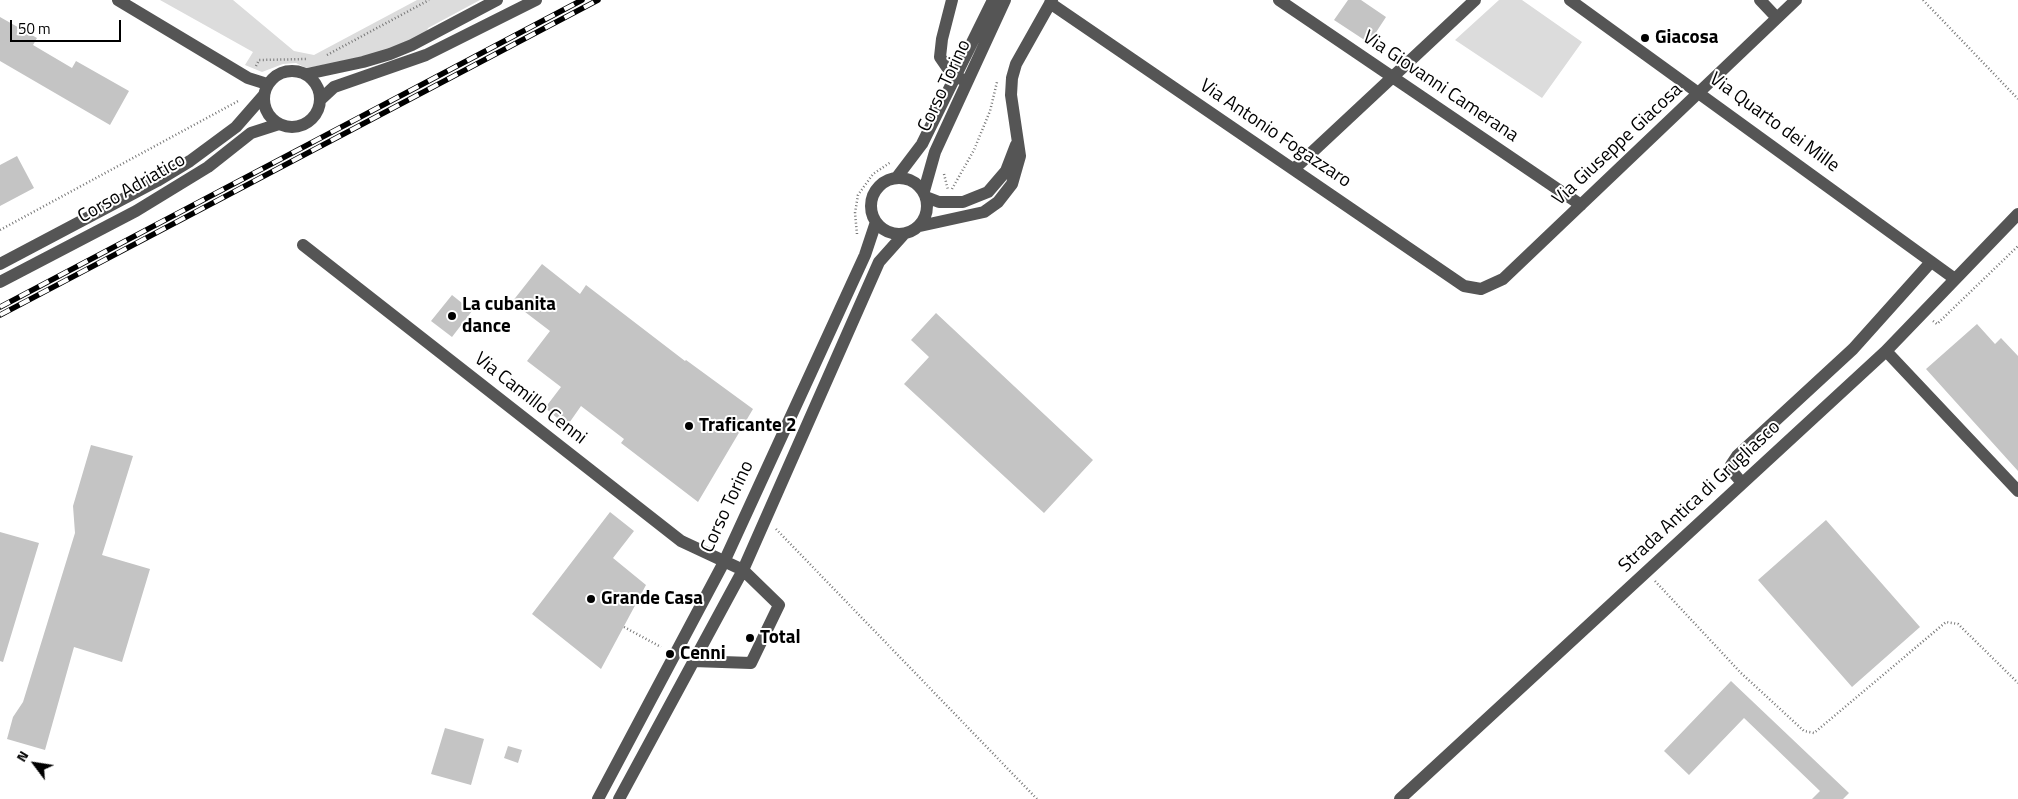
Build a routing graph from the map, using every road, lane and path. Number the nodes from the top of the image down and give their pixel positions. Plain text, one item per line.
1 (118, 0) edge
2 (429, 0) edge
3 (497, 0) edge
4 (536, 0) edge
5 (952, 0) edge
6 (993, 0) edge
7 (1005, 0) edge
8 (1279, 0) edge
9 (1475, 0) edge
10 (1570, 0) edge
11 (1760, 0) edge
12 (1796, 0) edge
13 (1923, 0) edge
14 (1051, 2) edge
15 (1777, 18) junction
16 (309, 59) dead end
17 (319, 59) dead end
18 (307, 74) junction
19 (999, 75) dead end
20 (1393, 77) junction
21 (248, 78) junction
22 (962, 79) junction
23 (266, 90) junction
24 (1700, 93) junction
25 (244, 98) dead end
26 (2018, 99) edge
27 (320, 100) junction
28 (279, 124) junction
29 (1016, 144) junction
30 (943, 167) dead end
31 (1294, 169) junction
32 (897, 177) junction
33 (925, 194) junction
34 (1581, 205) junction
35 (2018, 214) edge
36 (876, 222) junction
37 (920, 226) junction
38 (0, 230) edge
39 (904, 234) junction
40 (303, 245) dead end
41 (2018, 246) edge
42 (1931, 262) junction
43 (0, 264) edge
44 (1954, 279) junction
45 (0, 282) edge
46 (1481, 289) joint
47 (1936, 324) dead end
48 (1886, 351) junction
49 (1738, 487) junction
50 (2018, 491) edge
51 (765, 518) junction
52 (724, 562) junction
53 (742, 570) junction
54 (1647, 572) junction
55 (624, 627) dead end
56 (662, 647) dead end
57 (693, 661) junction
58 (2018, 683) edge
59 (598, 799) edge
60 (619, 799) edge
61 (1037, 799) edge
62 (1400, 799) edge

1 - 21 street
2 - 17 path
3 - 18 street, Corso Adriatico
4 - 27 street, Corso Adriatico
5 - 22 street
6 - 22 street, Corso Torino
7 - 22 street, Corso Torino
8 - 20 street, Via Giovanni Camerana
9 - 20 street
10 - 24 street, Via Quarto dei Mille
11 - 15 street
12 - 15 street, Via Giuseppe Giacosa
13 - 26 path
14 - 29 street
14 - 31 street, Via Antonio Fogazzaro
15 - 24 street, Via Giuseppe Giacosa
16 - 21 path
18 - 23 street, Corso Adriatico
18 - 27 street
19 - 30 path
20 - 31 street
20 - 34 street, Via Giovanni Camerana
21 - 23 street
22 - 32 street, Corso Torino
22 - 33 street, Corso Torino
23 - 28 street
23 - 43 street, Corso Adriatico
24 - 34 street, Via Giuseppe Giacosa
24 - 42 street, Via Quarto dei Mille
25 - 38 path
27 - 28 street, Corso Adriatico
28 - 45 street, Corso Adriatico
29 - 33 street
29 - 37 street
31 - 46 street, Via Antonio Fogazzaro
32 - 33 street
32 - 36 street, Corso Torino
33 - 37 street, Corso Torino
34 - 46 street, Via Giuseppe Giacosa
35 - 44 street, Strada Antica di Grugliasco
36 - 39 street
36 - 52 street, Corso Torino
37 - 39 street, Corso Torino
39 - 51 street, Corso Torino
40 - 52 street, Via Camillo Cenni
41 - 47 path
42 - 44 street, Via Quarto dei Mille
42 - 49 street
44 - 48 street, Strada Antica di Grugliasco
48 - 49 street, Strada Antica di Grugliasco
48 - 50 street
49 - 54 street, Strada Antica di Grugliasco
51 - 53 street, Corso Torino
51 - 61 path
52 - 53 street, Via Camillo Cenni
52 - 59 street, Corso Torino
53 - 57 street, Corso Torino
53 - 57 street, Via Camillo Cenni
54 - 58 path
54 - 62 street, Strada Antica di Grugliasco
55 - 56 path
57 - 60 street, Corso Torino

